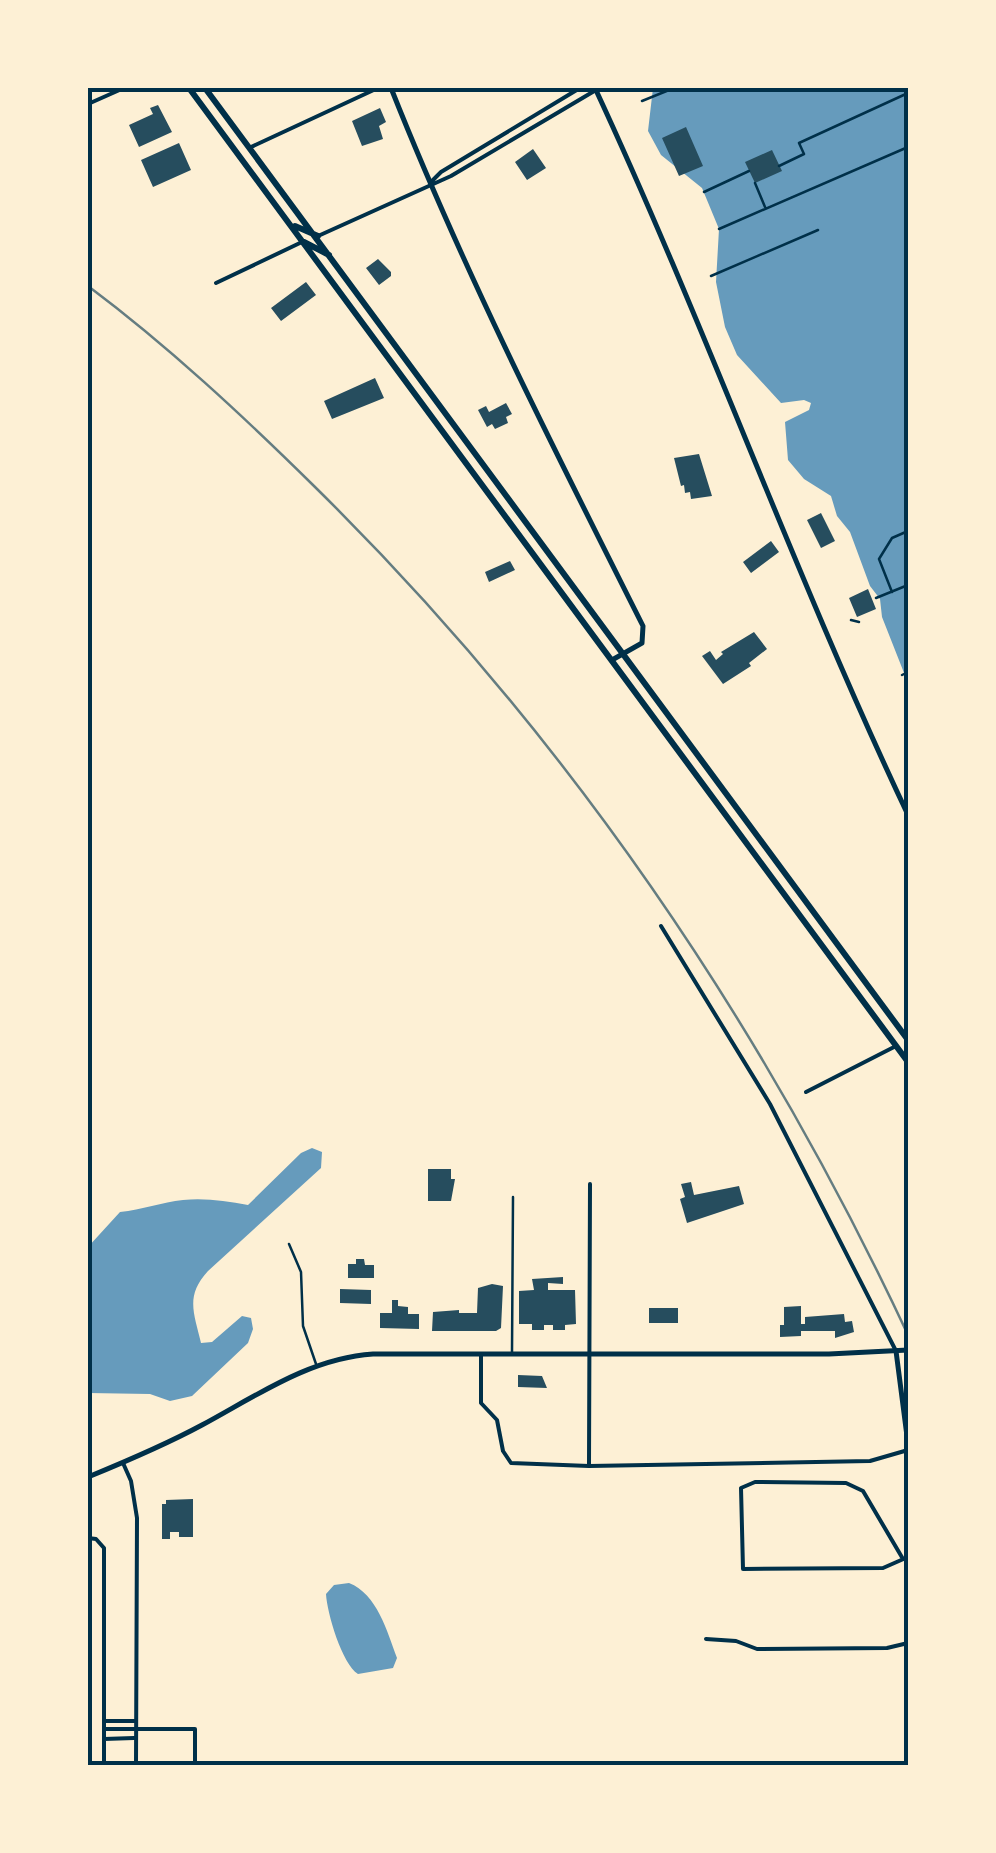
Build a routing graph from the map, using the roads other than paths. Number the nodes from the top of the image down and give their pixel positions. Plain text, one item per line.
1 (124, 88) edge
2 (188, 88) edge
3 (205, 88) edge
4 (378, 88) edge
5 (390, 88) edge
6 (580, 88) edge
7 (596, 89) edge
8 (88, 104) edge
9 (250, 148) junction
10 (429, 184) junction
11 (290, 222) junction
12 (318, 236) junction
13 (303, 242) junction
14 (330, 255) junction
15 (216, 283) dead end
16 (525, 520) junction
17 (513, 525) junction
18 (623, 653) junction
19 (612, 660) junction
20 (908, 815) edge
21 (661, 926) dead end
22 (880, 1024) junction
23 (906, 1037) edge
24 (896, 1046) junction
25 (908, 1050) edge
26 (908, 1062) edge
27 (806, 1092) dead end
28 (590, 1184) dead end
29 (514, 1196) dead end
30 (289, 1244) dead end
31 (908, 1350) edge
32 (896, 1351) junction
33 (481, 1354) junction
34 (512, 1354) junction
35 (591, 1354) junction
36 (316, 1365) junction
37 (908, 1447) edge
38 (123, 1463) junction
39 (590, 1466) junction
40 (88, 1477) edge
41 (88, 1538) edge
42 (906, 1558) edge
43 (706, 1639) dead end
44 (908, 1642) edge
45 (136, 1720) junction
46 (104, 1721) junction
47 (104, 1729) junction
48 (136, 1729) junction
49 (136, 1738) junction
50 (104, 1739) junction
51 (104, 1766) edge
52 (136, 1766) edge
53 (195, 1766) edge

1 - 8 street
2 - 11 main road
3 - 9 main road
4 - 9 street
5 - 10 street
6 - 10 street
7 - 10 street
7 - 20 street
9 - 12 main road
10 - 12 street
10 - 18 street
11 - 12 main road
11 - 13 main road
12 - 14 main road
13 - 14 main road
13 - 15 street
13 - 17 main road
14 - 16 main road
16 - 17 street
16 - 18 main road
17 - 19 main road
18 - 19 street
18 - 23 main road
19 - 22 main road
21 - 32 street
22 - 23 main road
22 - 24 main road
24 - 25 main road
24 - 26 main road
24 - 27 street
28 - 35 street
29 - 34 lane
30 - 36 lane
31 - 32 street
32 - 35 street
32 - 37 street
33 - 34 street
33 - 36 street
33 - 39 street
34 - 35 street
35 - 39 street
36 - 38 street
37 - 39 street
38 - 40 street
38 - 45 street
41 - 46 street
42 - 42 street
43 - 44 street
45 - 46 street
45 - 48 street
46 - 47 street
47 - 48 street
47 - 50 street
48 - 49 street
48 - 53 street
49 - 50 street
49 - 52 street
50 - 51 street

